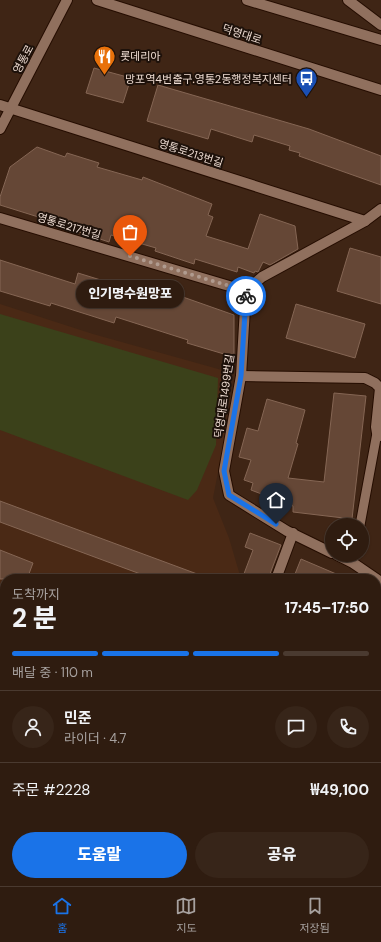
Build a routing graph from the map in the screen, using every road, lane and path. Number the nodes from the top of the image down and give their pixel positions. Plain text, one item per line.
1 (67, 0) edge
2 (97, 0) edge
3 (247, 0) edge
4 (348, 0) edge
5 (381, 25) edge
6 (381, 40) edge
7 (381, 90) edge
8 (0, 105) edge
9 (10, 108) junction
10 (0, 129) edge
11 (381, 209) edge
12 (0, 218) edge
13 (365, 221) junction
14 (246, 291) junction
15 (241, 376) junction
16 (379, 434) edge
17 (361, 518) edge
18 (293, 533) junction
19 (325, 549) edge
20 (358, 562) edge
21 (278, 574) edge
22 (372, 574) edge

1 - 9 street, 영통로
2 - 7 street, 덕영대로
3 - 6 street
4 - 5 street
8 - 9 street, 영통로213번길
9 - 10 street, 영통로
9 - 13 street, 영통로213번길
11 - 13 street
12 - 14 street, 영통로217번길
13 - 14 street
14 - 15 street, 덕영대로1499번길
15 - 16 street
15 - 18 street, 덕영대로1499번길
16 - 17 lane
18 - 19 street, 덕영대로1499번길
18 - 21 street
20 - 22 street

